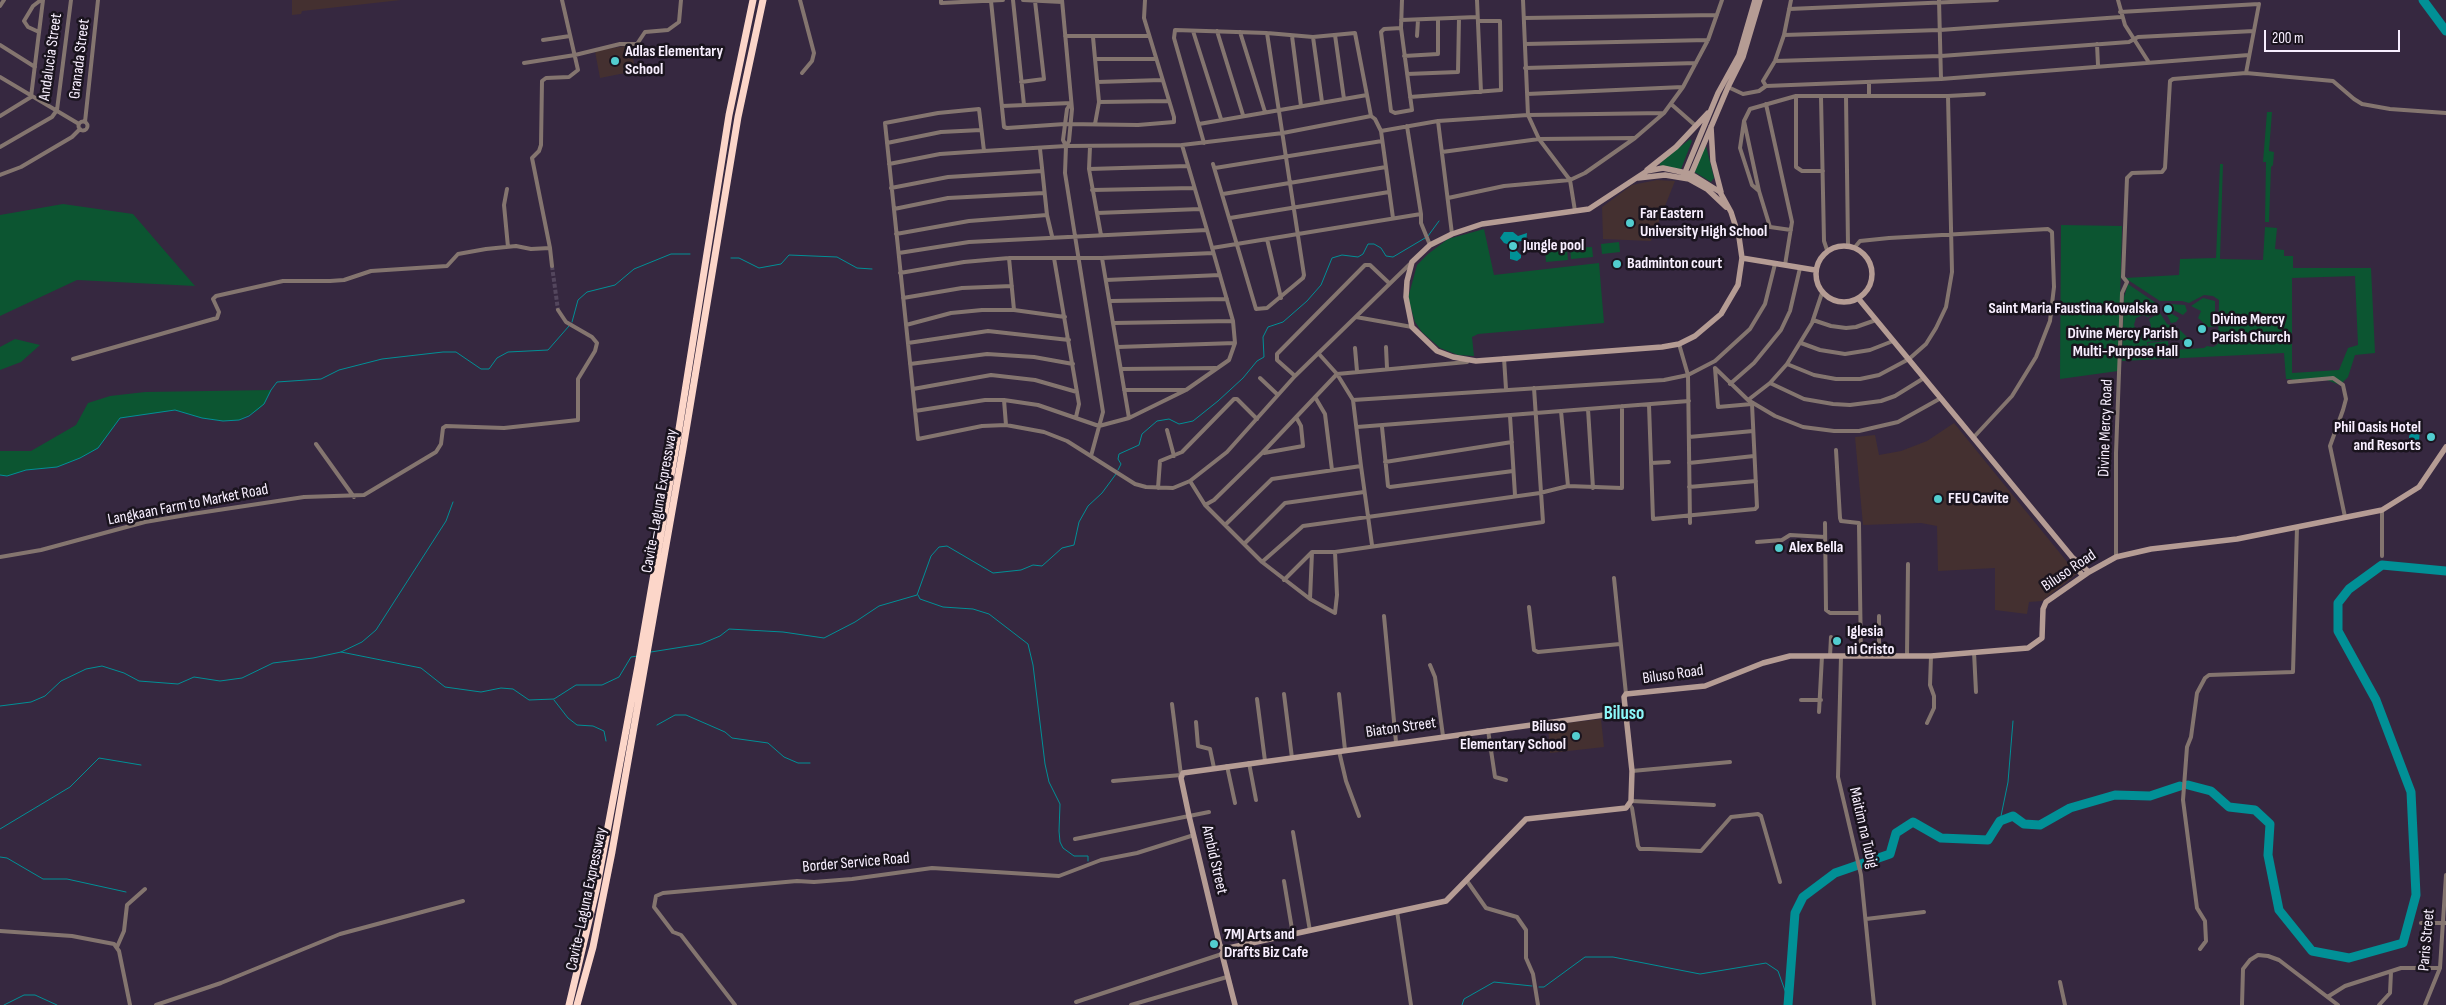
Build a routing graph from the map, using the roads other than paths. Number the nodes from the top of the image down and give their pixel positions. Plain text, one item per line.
1 (4, 0) edge
2 (42, 0) edge
3 (71, 0) edge
4 (98, 0) edge
5 (562, 0) edge
6 (681, 0) edge
7 (753, 0) edge
8 (763, 0) edge
9 (800, 0) edge
10 (941, 0) edge
11 (1003, 0) edge
12 (1013, 0) edge
13 (1023, 0) edge
14 (1145, 0) edge
15 (1402, 0) edge
16 (1477, 0) edge
17 (1523, 0) edge
18 (1722, 0) edge
19 (1755, 0) edge
20 (1760, 0) edge
21 (1791, 0) edge
22 (1997, 0) edge
23 (2118, 0) edge
24 (2255, 0) edge
25 (991, 1) edge
26 (1035, 1) edge
27 (1062, 1) edge
28 (1939, 2) edge
29 (2259, 4) junction
30 (0, 6) edge
31 (1789, 9) junction
32 (1717, 15) junction
33 (2121, 15) junction
34 (1459, 18) junction
35 (1524, 18) junction
36 (1438, 19) junction
37 (1478, 19) junction
38 (1401, 20) junction
39 (1418, 20) junction
40 (1401, 28) junction
41 (1940, 30) junction
42 (1193, 31) junction
43 (1217, 31) junction
44 (2254, 31) junction
45 (39, 32) junction
46 (1240, 32) junction
47 (1267, 33) junction
48 (1335, 35) junction
49 (1784, 35) junction
50 (570, 36) junction
51 (1065, 36) junction
52 (1148, 36) junction
53 (1292, 36) junction
54 (1417, 36) dead end
55 (1093, 37) junction
56 (1313, 37) junction
57 (543, 40) dead end
58 (1708, 40) junction
59 (2133, 40) junction
60 (1525, 44) junction
61 (2096, 44) junction
62 (0, 45) edge
63 (575, 55) junction
64 (2249, 55) junction
65 (1404, 56) junction
66 (1941, 56) junction
67 (1095, 59) junction
68 (1155, 59) junction
69 (1775, 61) junction
70 (2148, 61) junction
71 (1696, 63) junction
72 (524, 64) dead end
73 (35, 66) junction
74 (2098, 66) junction
75 (1525, 68) junction
76 (802, 73) dead end
77 (2246, 73) junction
78 (1407, 74) junction
79 (0, 77) edge
80 (1941, 79) junction
81 (1162, 80) junction
82 (1021, 82) junction
83 (1097, 82) junction
84 (1869, 82) junction
85 (1766, 86) junction
86 (1682, 87) junction
87 (1728, 87) junction
88 (1481, 92) junction
89 (1526, 94) junction
90 (1984, 94) dead end
91 (1367, 95) junction
92 (1796, 96) junction
93 (1846, 96) junction
94 (1869, 96) junction
95 (1948, 96) junction
96 (32, 97) junction
97 (1410, 97) junction
98 (1821, 97) junction
99 (1344, 98) junction
100 (1168, 101) junction
101 (1099, 102) junction
102 (1322, 102) junction
103 (1071, 103) junction
104 (1671, 104) junction
105 (1766, 104) junction
106 (1024, 105) junction
107 (1002, 106) junction
108 (1301, 106) junction
109 (0, 109) edge
110 (1280, 109) junction
111 (57, 110) junction
112 (1711, 110) junction
113 (1265, 112) junction
114 (6, 113) junction
115 (1664, 113) junction
116 (2446, 113) edge
117 (1243, 115) junction
118 (1528, 115) junction
119 (0, 116) edge
120 (1371, 116) junction
121 (1221, 119) junction
122 (1438, 121) junction
123 (1744, 121) junction
124 (85, 122) junction
125 (1068, 124) junction
126 (1095, 124) junction
127 (1199, 124) junction
128 (1710, 125) junction
129 (79, 126) junction
130 (1407, 126) junction
131 (1696, 126) junction
132 (981, 130) junction
133 (1381, 131) junction
134 (1283, 133) junction
135 (1635, 138) junction
136 (1539, 139) junction
137 (1382, 141) junction
138 (887, 143) junction
139 (1204, 143) junction
140 (1182, 145) junction
141 (1066, 146) junction
142 (0, 147) edge
143 (1090, 147) junction
144 (1040, 149) junction
145 (984, 151) junction
146 (1442, 152) junction
147 (1286, 156) junction
148 (889, 164) junction
149 (1188, 166) junction
150 (1386, 167) junction
151 (1089, 169) junction
152 (1042, 171) junction
153 (1646, 171) junction
154 (1823, 171) junction
155 (0, 175) edge
156 (1687, 175) junction
157 (1636, 178) junction
158 (1570, 180) junction
159 (1290, 183) junction
160 (892, 188) junction
161 (1194, 188) junction
162 (507, 189) dead end
163 (1092, 190) junction
164 (1759, 191) junction
165 (1389, 192) junction
166 (1044, 193) junction
167 (1223, 194) junction
168 (1722, 194) junction
169 (1448, 198) junction
170 (1293, 208) junction
171 (894, 209) junction
172 (1200, 209) junction
173 (1575, 211) junction
174 (1731, 212) junction
175 (1097, 213) junction
176 (1421, 214) junction
177 (1047, 215) junction
178 (1230, 218) junction
179 (1393, 218) junction
180 (1207, 230) junction
181 (1790, 230) junction
182 (896, 234) junction
183 (1298, 234) junction
184 (1452, 234) junction
185 (1950, 234) junction
186 (1076, 235) junction
187 (1101, 235) junction
188 (1052, 236) junction
189 (1267, 239) junction
190 (1238, 243) junction
191 (1429, 243) junction
192 (1851, 246) junction
193 (508, 247) junction
194 (550, 248) junction
195 (1212, 248) junction
196 (1827, 250) junction
197 (898, 253) junction
198 (1213, 253) junction
199 (1010, 258) junction
200 (1054, 258) junction
201 (1079, 258) junction
202 (1102, 258) junction
203 (1742, 258) junction
204 (1412, 262) junction
205 (1775, 264) junction
206 (1785, 265) junction
207 (552, 266) tunnel mouth
208 (1800, 268) junction
209 (1815, 270) junction
210 (900, 273) junction
211 (1220, 275) junction
212 (1106, 280) junction
213 (1389, 283) junction
214 (1012, 286) junction
215 (1822, 293) junction
216 (903, 298) junction
217 (1281, 298) junction
218 (1858, 298) junction
219 (1227, 299) junction
220 (1110, 301) junction
221 (558, 310) tunnel mouth
222 (1014, 310) junction
223 (1065, 317) junction
224 (1356, 317) junction
225 (1233, 320) junction
226 (1813, 320) junction
227 (1876, 320) junction
228 (1114, 323) junction
229 (906, 325) junction
230 (1412, 327) junction
231 (1069, 340) junction
232 (1893, 341) junction
233 (1235, 343) junction
234 (1802, 343) junction
235 (908, 344) junction
236 (1679, 344) junction
237 (1386, 347) dead end
238 (1118, 348) junction
239 (1355, 348) dead end
240 (1319, 354) junction
241 (1504, 358) junction
242 (73, 359) dead end
243 (1909, 359) junction
244 (1476, 361) junction
245 (1715, 361) junction
246 (910, 364) junction
247 (1073, 364) junction
248 (1788, 364) junction
249 (1217, 368) junction
250 (1387, 368) junction
251 (1715, 368) junction
252 (1121, 369) junction
253 (1357, 371) junction
254 (1337, 374) junction
255 (1688, 375) junction
256 (1295, 376) junction
257 (1260, 378) dead end
258 (1924, 378) junction
259 (2289, 382) dead end
260 (1770, 383) junction
261 (1730, 384) junction
262 (1534, 388) junction
263 (913, 389) junction
264 (1506, 389) junction
265 (1124, 390) junction
266 (1186, 390) junction
267 (1077, 392) junction
268 (1278, 395) junction
269 (1315, 397) junction
270 (1941, 398) junction
271 (1004, 400) junction
272 (1353, 400) junction
273 (1748, 400) junction
274 (1689, 401) junction
275 (1752, 404) junction
276 (1649, 405) junction
277 (1622, 406) junction
278 (1588, 409) junction
279 (915, 411) junction
280 (1561, 411) junction
281 (1536, 413) junction
282 (1510, 416) junction
283 (1076, 417) junction
284 (1296, 417) junction
285 (1130, 418) junction
286 (1257, 418) junction
287 (1006, 425) junction
288 (1099, 426) junction
289 (1357, 427) junction
290 (1382, 427) junction
291 (1167, 430) dead end
292 (1753, 431) junction
293 (682, 436) junction
294 (1689, 437) junction
295 (1973, 438) junction
296 (1512, 442) junction
297 (316, 444) dead end
298 (2446, 447) edge
299 (1836, 450) dead end
300 (1262, 453) junction
301 (1091, 456) junction
302 (1174, 456) junction
303 (1754, 456) junction
304 (1385, 462) junction
305 (1669, 462) dead end
306 (1650, 463) junction
307 (1689, 463) junction
308 (1361, 466) junction
309 (1332, 470) junction
310 (1513, 471) junction
311 (1190, 481) junction
312 (1756, 481) junction
313 (1568, 486) junction
314 (1158, 488) junction
315 (1593, 488) junction
316 (1689, 488) junction
317 (1364, 492) junction
318 (1540, 492) junction
319 (1515, 495) junction
320 (354, 497) junction
321 (1205, 505) junction
322 (2382, 510) junction
323 (1690, 516) junction
324 (1367, 517) junction
325 (2345, 517) junction
326 (1690, 523) dead end
327 (1826, 523) dead end
328 (1225, 525) junction
329 (2297, 527) junction
330 (1825, 537) junction
331 (1757, 542) dead end
332 (1244, 544) junction
333 (1372, 544) junction
334 (1312, 552) junction
335 (1335, 552) junction
336 (2382, 556) dead end
337 (0, 557) edge
338 (2072, 557) junction
339 (2116, 558) junction
340 (1262, 562) junction
341 (1908, 564) dead end
342 (2089, 572) junction
343 (2083, 576) junction
344 (1614, 578) dead end
345 (1284, 580) junction
346 (1310, 599) junction
347 (1529, 607) dead end
348 (1859, 613) junction
349 (1384, 616) dead end
350 (1878, 616) dead end
351 (1831, 636) dead end
352 (1620, 644) junction
353 (1974, 652) junction
354 (1822, 656) junction
355 (1830, 656) junction
356 (1841, 656) junction
357 (1861, 656) junction
358 (1879, 656) junction
359 (1907, 656) junction
360 (1931, 656) junction
361 (642, 665) junction
362 (1430, 665) dead end
363 (1976, 692) dead end
364 (1284, 694) dead end
365 (1339, 694) dead end
366 (1626, 694) junction
367 (1257, 699) dead end
368 (1801, 700) dead end
369 (1821, 700) junction
370 (1172, 704) dead end
371 (1626, 712) junction
372 (1819, 712) dead end
373 (1196, 722) dead end
374 (1927, 723) dead end
375 (1488, 730) junction
376 (1444, 736) junction
377 (1396, 742) junction
378 (1342, 750) junction
379 (1292, 758) junction
380 (1266, 761) junction
381 (1730, 762) dead end
382 (1249, 763) junction
383 (1227, 766) junction
384 (1214, 768) junction
385 (1632, 771) junction
386 (1181, 775) junction
387 (1506, 780) dead end
388 (1113, 781) dead end
389 (1256, 800) dead end
390 (1234, 803) dead end
391 (1631, 803) junction
392 (1714, 805) dead end
393 (1209, 812) dead end
394 (1189, 816) junction
395 (1359, 816) dead end
396 (1293, 832) dead end
397 (1194, 835) junction
398 (1074, 839) dead end
399 (2446, 875) edge
400 (1284, 881) dead end
401 (1467, 881) junction
402 (1780, 882) dead end
403 (145, 889) dead end
404 (463, 900) dead end
405 (1397, 911) junction
406 (1924, 912) dead end
407 (1866, 919) junction
408 (2420, 923) dead end
409 (2444, 923) edge
410 (0, 931) edge
411 (1310, 931) junction
412 (1293, 935) junction
413 (117, 947) junction
414 (2200, 949) dead end
415 (1223, 952) junction
416 (2440, 968) junction
417 (2391, 972) junction
418 (1227, 977) junction
419 (2060, 982) dead end
420 (2329, 996) junction
421 (1076, 1002) dead end
422 (130, 1005) edge
423 (156, 1005) edge
424 (569, 1005) edge
425 (577, 1005) edge
426 (736, 1005) edge
427 (1131, 1005) edge
428 (1235, 1005) edge
429 (1411, 1005) edge
430 (1538, 1005) edge
431 (1874, 1005) edge
432 (2065, 1005) edge
433 (2242, 1005) edge
434 (2338, 1005) edge
435 (2379, 1005) edge
436 (2425, 1005) edge

1 - 30 street
2 - 45 street
2 - 45 street
3 - 111 street, Andalucia Street
4 - 124 street, Granada Street
5 - 50 street
6 - 63 street
7 - 293 highway, Cavite–Laguna Expressway
8 - 293 highway, Cavite–Laguna Expressway
9 - 76 street
10 - 25 street
11 - 25 street
12 - 82 street
13 - 26 street
14 - 52 street
15 - 38 street
16 - 37 street
17 - 35 street
18 - 32 street
19 - 112 street
20 - 87 street
21 - 31 street
22 - 28 street
23 - 33 street
24 - 29 street
25 - 107 street
26 - 27 street
26 - 82 street
27 - 51 street
28 - 31 street
28 - 41 street
29 - 33 street
29 - 44 street
31 - 49 street
32 - 35 street
32 - 58 street
33 - 41 street
33 - 59 street
34 - 36 street
34 - 37 street
34 - 78 street
35 - 60 street
36 - 39 street
36 - 65 street
37 - 88 street
37 - 88 street
38 - 39 street
38 - 40 street
39 - 54 street
40 - 65 street
40 - 97 street
41 - 49 street
41 - 66 street
42 - 43 street
42 - 121 street
42 - 127 street
43 - 46 street
43 - 117 street
44 - 59 street
44 - 64 street
45 - 73 street
46 - 47 street
46 - 113 street
47 - 53 street
47 - 110 street
48 - 56 street
48 - 91 street
48 - 99 street
49 - 69 street
50 - 57 street
50 - 63 street
51 - 55 street
51 - 103 street
52 - 55 street
52 - 68 street
53 - 56 street
53 - 108 street
55 - 67 street
56 - 102 street
58 - 60 street
58 - 71 street
59 - 61 street
59 - 70 street
60 - 75 street
61 - 66 street
61 - 74 street
62 - 73 street
63 - 72 street
63 - 194 street
64 - 70 street
64 - 77 street
65 - 78 street
66 - 69 street
66 - 80 street
67 - 68 street
67 - 83 street
68 - 81 street
69 - 85 street
70 - 74 street
71 - 75 street
71 - 86 street
73 - 96 street
74 - 80 street
75 - 89 street
77 - 116 street, Divine Mercy Road
77 - 339 street, Divine Mercy Road
78 - 97 street
79 - 96 street
80 - 84 street
81 - 83 street
81 - 100 street
82 - 106 street
83 - 101 street
84 - 85 street
84 - 94 street
85 - 87 street
86 - 89 street
86 - 104 street
87 - 128 street
88 - 97 street
89 - 118 street
90 - 95 street
91 - 99 street
91 - 120 street
92 - 98 street
92 - 105 street
92 - 154 street
93 - 94 street
93 - 98 street
93 - 192 street
94 - 95 street
95 - 185 street
96 - 111 street
96 - 114 street
98 - 154 street
99 - 102 street
100 - 101 street
100 - 126 street
101 - 126 street
102 - 108 street
103 - 106 street
103 - 125 street
104 - 115 street
104 - 131 street
105 - 123 street
105 - 181 street
106 - 107 street
107 - 125 street
108 - 110 street
109 - 114 street
110 - 113 street
110 - 134 street
111 - 129 street
111 - 142 street, Andalucia Street
112 - 131 street
112 - 156 street
113 - 117 street
114 - 119 street
115 - 118 street
115 - 135 street
117 - 121 street
118 - 122 street
118 - 136 street
120 - 133 street
120 - 134 street
121 - 127 street
122 - 130 street
122 - 146 street
123 - 164 street
123 - 164 street
124 - 129 street
124 - 129 street
125 - 126 street
125 - 141 street
127 - 139 street
128 - 156 street
128 - 168 street
129 - 155 street
130 - 133 street
130 - 176 street
131 - 153 street
132 - 138 street
132 - 138 street
132 - 145 street
133 - 137 street
134 - 139 street
134 - 147 street
135 - 136 street
135 - 158 street
136 - 146 street
136 - 158 street
137 - 147 street
137 - 150 street
138 - 148 street
139 - 140 street
140 - 143 street
140 - 149 street
141 - 143 street
141 - 144 street
141 - 186 street
143 - 151 street
144 - 145 street
144 - 152 street
145 - 148 street
146 - 169 street
147 - 159 street
147 - 167 street
148 - 160 street
149 - 151 street
149 - 161 street
150 - 159 street
150 - 165 street
151 - 163 street
152 - 160 street
152 - 166 street
153 - 156 street
153 - 157 street
154 - 196 street
156 - 157 street
156 - 168 street
156 - 174 street
157 - 173 street
158 - 169 street
158 - 173 street
159 - 167 street
159 - 170 street
160 - 171 street
161 - 163 street
161 - 172 street
162 - 193 street
163 - 175 street
164 - 181 street
165 - 170 street
165 - 179 street
166 - 171 street
166 - 177 street
167 - 178 street
168 - 174 street
169 - 184 street
170 - 178 street
170 - 183 street
171 - 182 street
172 - 175 street
172 - 180 street
173 - 184 street
174 - 203 street
175 - 187 street
176 - 179 street
176 - 191 street
177 - 182 street
177 - 188 street
178 - 190 street
179 - 183 street
180 - 187 street
180 - 195 street
181 - 206 street
182 - 197 street
183 - 189 street
183 - 217 street
184 - 191 street
185 - 192 street
185 - 243 street
185 - 295 street
186 - 187 street
186 - 188 street
186 - 201 street
188 - 197 street
189 - 190 street
189 - 217 street
190 - 195 street
190 - 217 street
191 - 204 street
192 - 196 street
192 - 218 street
193 - 194 street
193 - 242 street
194 - 207 street
195 - 198 street
196 - 209 street
197 - 210 street
198 - 202 street
198 - 211 street
199 - 200 street
199 - 210 street
199 - 214 street
200 - 201 street
200 - 223 street
201 - 202 street
201 - 288 street
202 - 212 street
203 - 205 street
203 - 236 street
204 - 213 street
204 - 230 street
205 - 206 street
205 - 245 street
206 - 208 street
208 - 209 street
208 - 261 street
209 - 215 street
210 - 216 street
211 - 212 street
211 - 219 street
212 - 220 street
213 - 224 street
213 - 256 street
214 - 216 street
214 - 222 street
215 - 218 street
215 - 226 street
216 - 229 street
218 - 227 street
219 - 220 street
219 - 225 street
220 - 228 street
221 - 320 street
222 - 223 street
222 - 229 street
223 - 231 street
224 - 230 street
224 - 240 street
225 - 228 street
225 - 233 street
226 - 227 street
226 - 234 street
227 - 232 street
228 - 238 street
229 - 235 street
230 - 244 street
231 - 235 street
231 - 247 street
232 - 234 street
232 - 243 street
233 - 238 street
233 - 249 street
234 - 248 street
235 - 246 street
236 - 241 street
236 - 255 street
237 - 250 street
238 - 252 street
239 - 253 street
240 - 254 street
240 - 256 street
241 - 244 street
241 - 264 street
243 - 248 street
243 - 258 street
244 - 250 street
245 - 251 street
245 - 255 street
246 - 247 street
246 - 263 street
247 - 267 street
248 - 260 street
249 - 252 street
249 - 266 street
250 - 253 street
251 - 261 street
251 - 275 street
252 - 265 street
253 - 254 street
254 - 269 street
254 - 272 street
255 - 262 street
255 - 274 street
256 - 268 street
257 - 268 street
258 - 260 street
258 - 270 street
259 - 325 street
260 - 273 street
261 - 273 street
262 - 264 street
262 - 281 street
263 - 267 street
263 - 279 street
264 - 272 street
265 - 266 street
265 - 285 street
266 - 285 street
267 - 283 street
268 - 286 street
269 - 284 street
269 - 309 street
270 - 275 street
270 - 295 street
271 - 279 street
271 - 283 street
271 - 287 street
272 - 289 street
273 - 275 street
274 - 276 street
274 - 294 street
275 - 292 street
276 - 277 street
276 - 306 street
277 - 278 street
277 - 315 street
278 - 280 street
278 - 315 street
279 - 287 street
280 - 281 street
280 - 313 street
281 - 282 street
281 - 318 street
282 - 290 street
282 - 296 street
283 - 288 street
284 - 300 street
284 - 300 street
285 - 288 street
286 - 302 street
286 - 311 street
287 - 301 street
288 - 301 street
289 - 290 street
289 - 308 street
290 - 304 street
291 - 302 street
292 - 294 street
292 - 303 street
293 - 361 highway, Cavite–Laguna Expressway
294 - 307 street
295 - 338 street
296 - 304 street
296 - 310 street
297 - 320 street
298 - 322 street, Biluso Road
299 - 348 street
300 - 321 street
301 - 314 street
302 - 314 street
303 - 307 street
303 - 312 street
304 - 310 street
305 - 306 street
306 - 323 street
307 - 316 street
308 - 309 street
308 - 317 street
309 - 328 street
310 - 319 street
311 - 314 street
311 - 321 street
312 - 316 street
312 - 323 street
313 - 315 street
313 - 318 street
316 - 323 street
317 - 324 street
317 - 332 street
318 - 319 street
318 - 333 street
319 - 324 street
320 - 337 street, Langkaan Farm to Market Road
321 - 328 street
322 - 325 street, Biluso Road
322 - 336 street
323 - 326 street
324 - 333 street
324 - 340 street
325 - 329 street, Biluso Road
327 - 330 street
328 - 332 street
329 - 339 street, Biluso Road
329 - 414 street
330 - 331 street
330 - 348 street
332 - 340 street
333 - 335 street
334 - 335 street
334 - 345 street
334 - 346 street
335 - 346 street
338 - 342 street
338 - 343 street
339 - 342 street, Biluso Road
340 - 345 street
341 - 359 street
342 - 343 street, Biluso Road
343 - 353 street, Biluso Road
344 - 352 street
345 - 346 street
347 - 352 street
348 - 357 street
349 - 377 street
350 - 358 street
351 - 355 street
352 - 366 street
353 - 360 street, Biluso Road
353 - 363 street
354 - 355 street, Biluso Road
354 - 366 street, Biluso Road
354 - 369 street
355 - 356 street, Biluso Road
356 - 357 street, Biluso Road
356 - 407 street, Maitim na Tubig
357 - 358 street, Biluso Road
358 - 359 street, Biluso Road
359 - 360 street, Biluso Road
360 - 374 street
361 - 424 highway, Cavite–Laguna Expressway
361 - 425 highway, Cavite–Laguna Expressway
362 - 376 street
364 - 379 street
365 - 378 street
366 - 371 street
367 - 380 street
368 - 369 street
369 - 372 street
370 - 386 street
371 - 375 street, Biaton Street
371 - 385 street
373 - 384 street
375 - 376 street, Biaton Street
375 - 387 street
376 - 377 street, Biaton Street
377 - 378 street, Biaton Street
378 - 379 street, Biaton Street
378 - 395 street
379 - 380 street, Biaton Street
380 - 382 street, Biaton Street
381 - 385 street
382 - 383 street, Biaton Street
382 - 389 street
383 - 384 street, Biaton Street
383 - 390 street
384 - 386 street, Biaton Street
385 - 391 street
386 - 388 street
386 - 394 street, Ambid Street
391 - 392 street
391 - 401 street
391 - 402 street
393 - 394 street
394 - 397 street, Ambid Street
394 - 398 street
396 - 411 street
397 - 415 street, Ambid Street
397 - 426 street, Border Service Road
399 - 409 street, Paris Street
400 - 412 street
401 - 405 street
401 - 430 street
403 - 413 street
404 - 423 street
405 - 411 street
405 - 429 street
406 - 407 street
407 - 431 street, Maitim na Tubig
408 - 409 street
409 - 416 street, Paris Street
410 - 413 street
411 - 412 street
412 - 415 street
413 - 422 street
415 - 418 street, Ambid Street
415 - 421 street
416 - 417 street
416 - 436 street, Paris Street
417 - 420 street
417 - 435 street
418 - 427 street
418 - 428 street, Ambid Street
419 - 432 street
420 - 433 street
420 - 434 street

